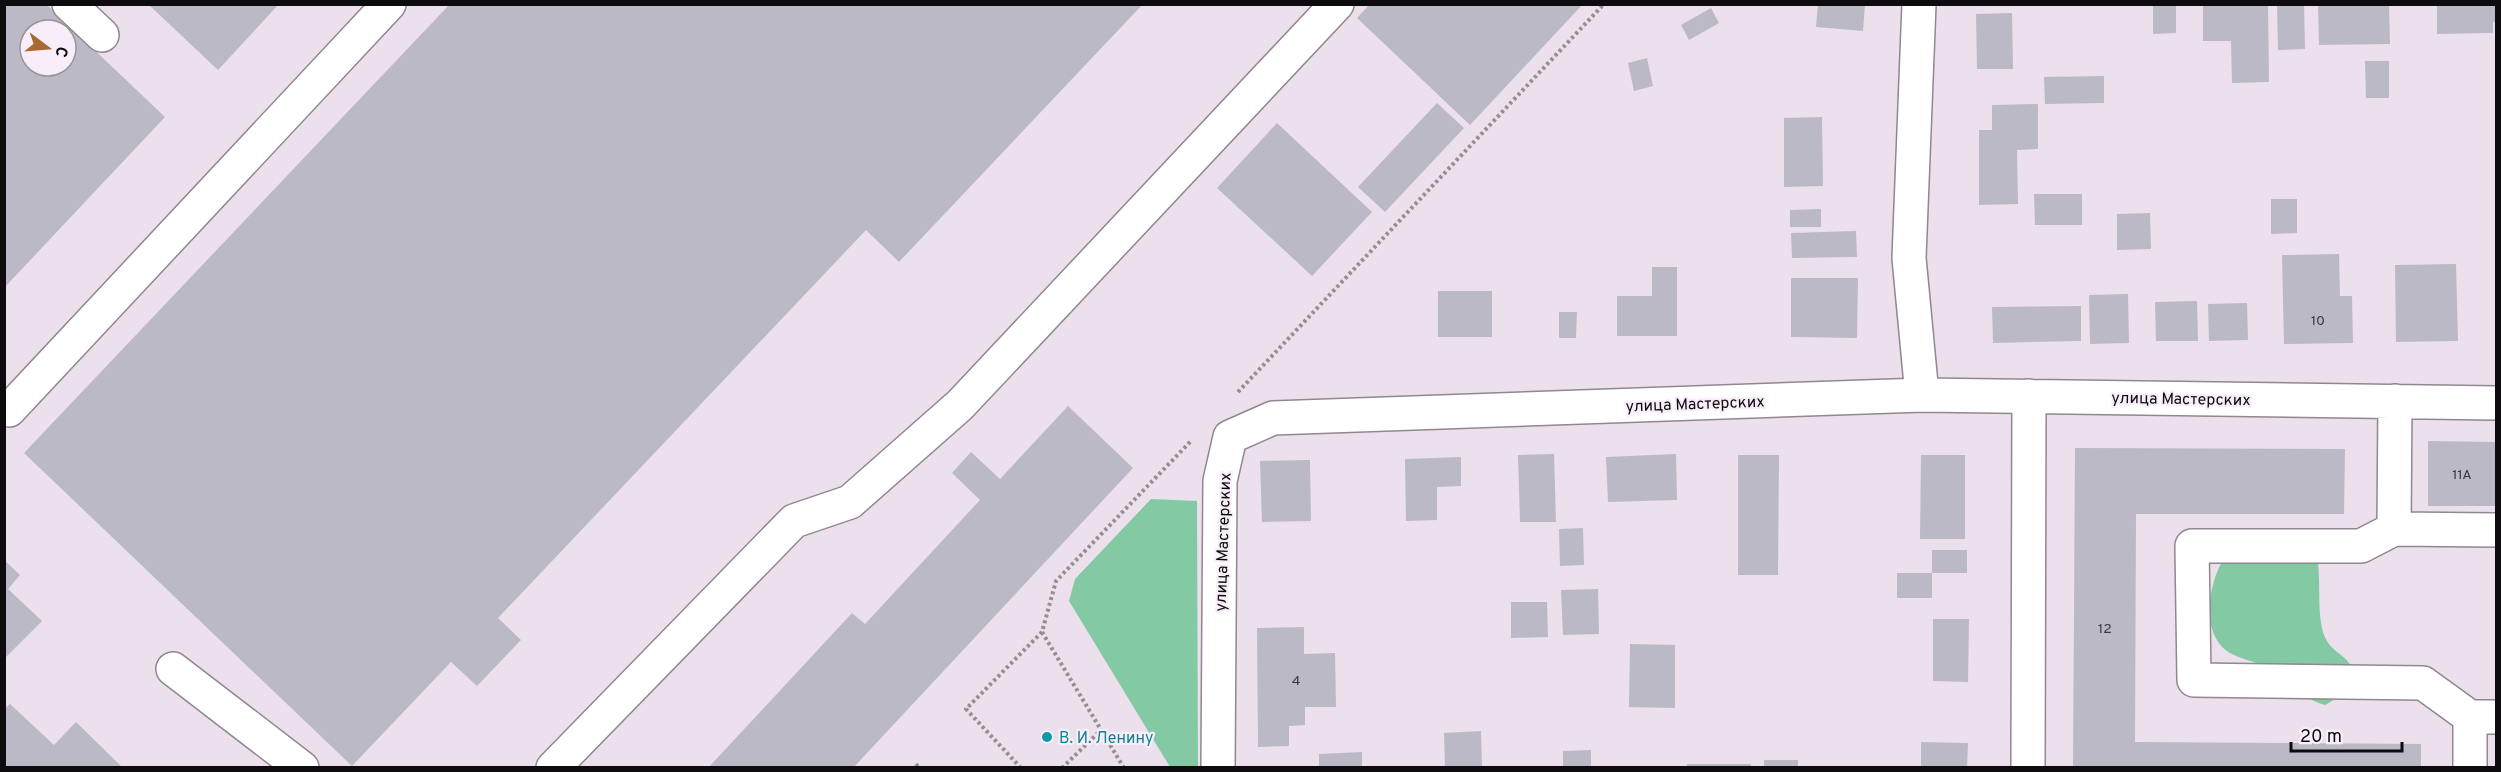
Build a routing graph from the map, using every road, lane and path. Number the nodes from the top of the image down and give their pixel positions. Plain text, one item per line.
1 (69, 4) edge
2 (389, 4) edge
3 (1337, 4) edge
4 (1919, 4) edge
5 (102, 35) dead end
6 (1922, 395) junction
7 (2029, 396) junction
8 (2395, 401) junction
9 (2496, 403) edge
10 (9, 410) dead end
11 (2394, 529) junction
12 (2496, 530) edge
13 (1042, 632) dead end
14 (173, 669) dead end
15 (2483, 717) edge
16 (1100, 730) junction
17 (302, 768) edge
18 (553, 768) edge
19 (1062, 768) edge
20 (1124, 768) edge
21 (1218, 768) edge
22 (2028, 768) edge
23 (2470, 768) edge

1 - 5 street
2 - 10 street
3 - 18 street
4 - 6 street
6 - 7 street, улица Мастерских
6 - 21 street, улица Мастерских
7 - 8 street, улица Мастерских
7 - 22 street
8 - 9 street, улица Мастерских
8 - 11 street
11 - 12 street
11 - 15 street
13 - 16 path
14 - 17 street
15 - 23 street
16 - 19 path
16 - 20 path

